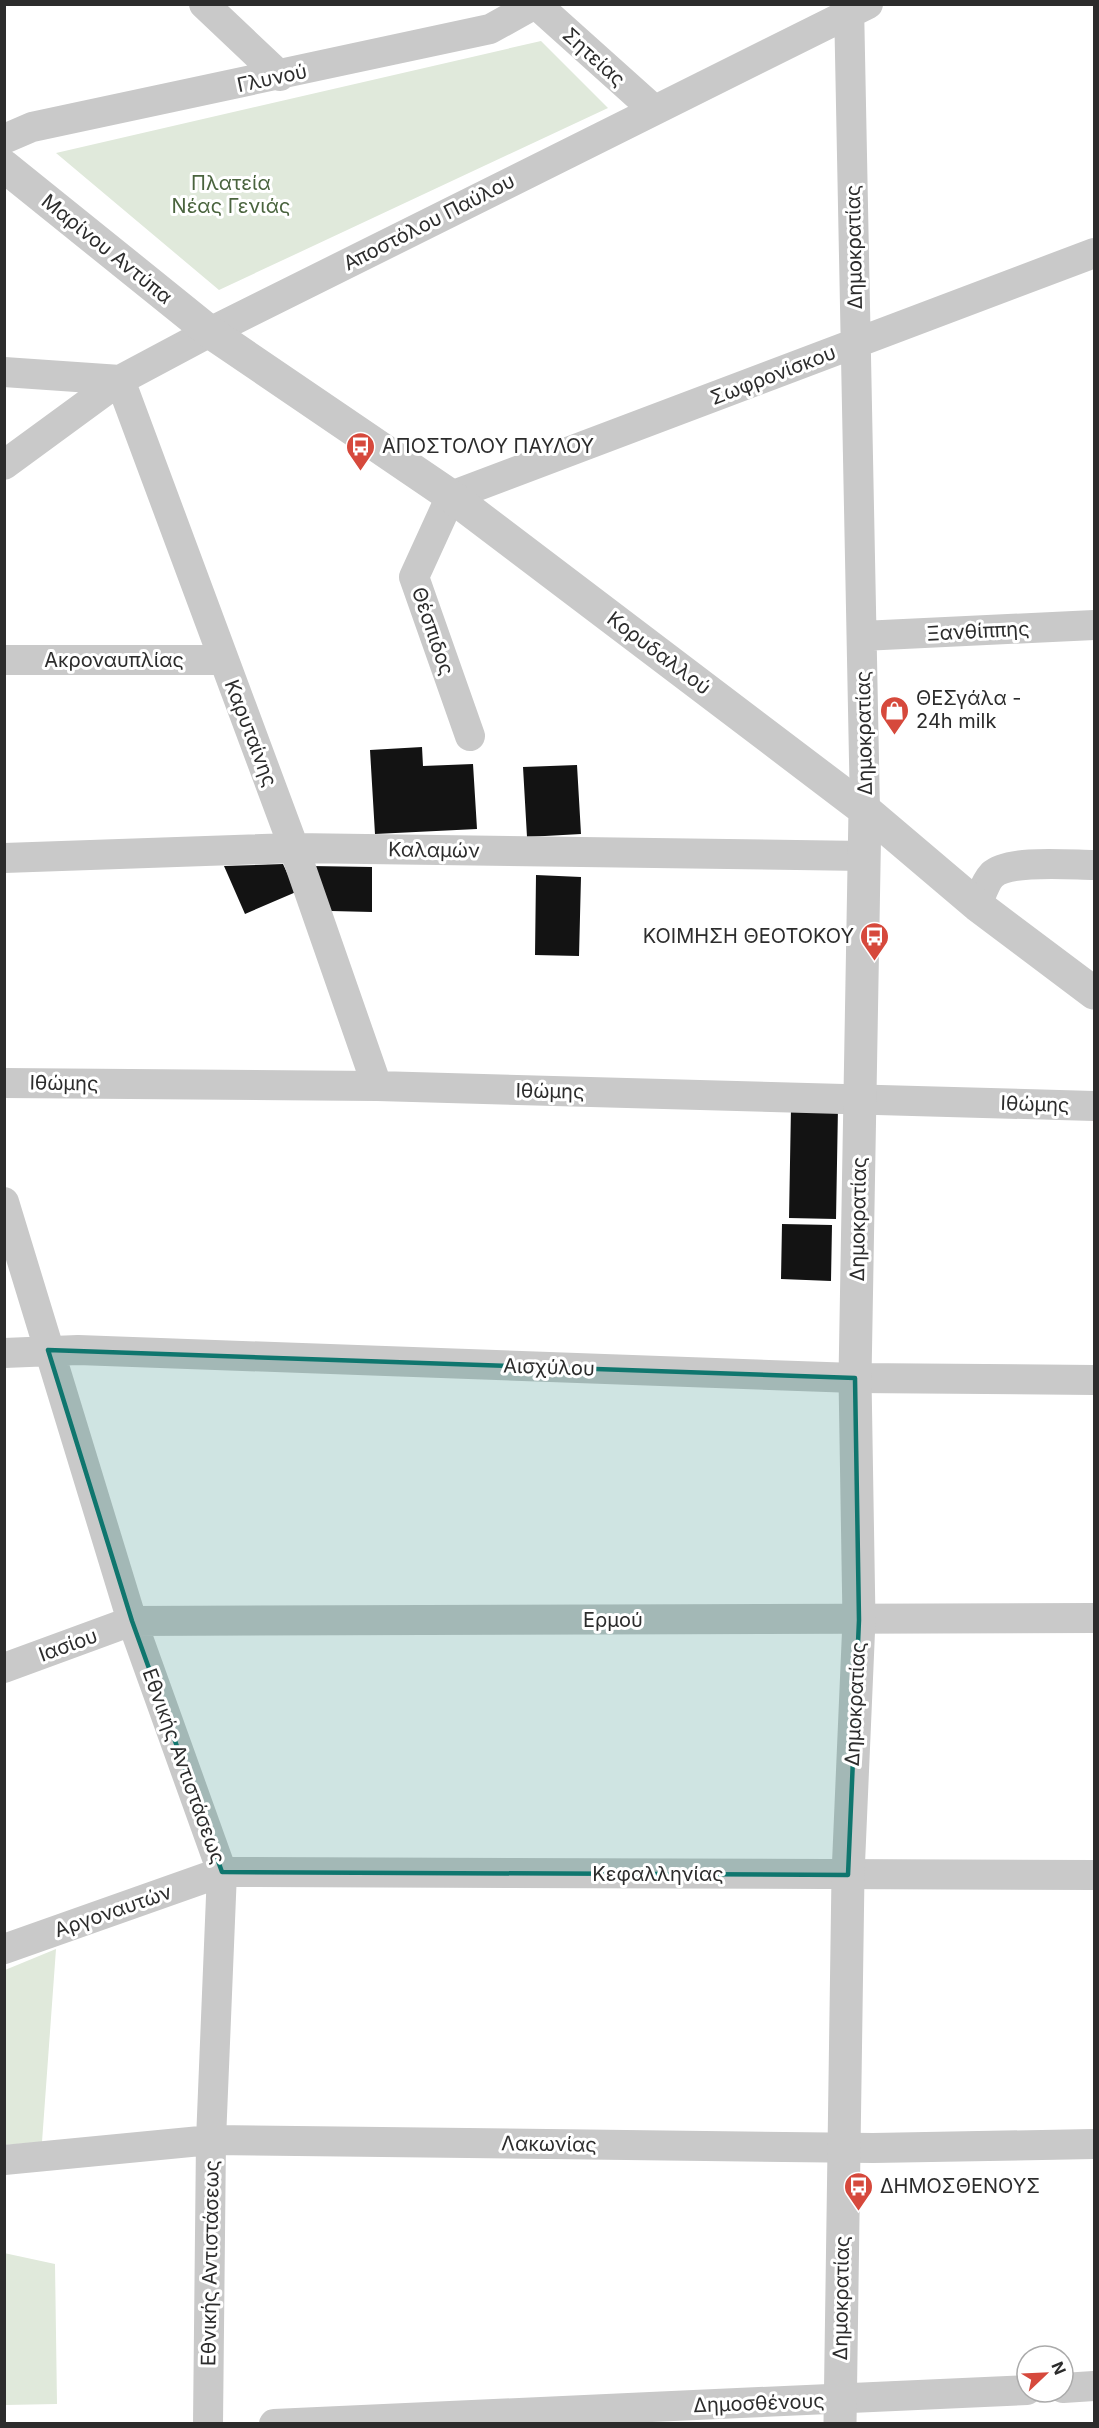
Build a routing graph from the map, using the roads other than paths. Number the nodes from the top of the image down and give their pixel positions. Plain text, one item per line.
1 (204, 4) edge
2 (535, 4) edge
3 (856, 8) edge
4 (280, 76) junction
5 (653, 109) junction
6 (4, 139) edge
7 (4, 166) edge
8 (1095, 253) edge
9 (210, 332) junction
10 (856, 344) junction
11 (4, 372) edge
12 (120, 380) junction
13 (4, 465) edge
14 (451, 496) junction
15 (1095, 626) edge
16 (862, 636) junction
17 (4, 660) edge
18 (223, 660) junction
19 (470, 736) dead end
20 (865, 810) junction
21 (294, 848) junction
22 (865, 856) junction
23 (4, 858) edge
24 (1095, 865) edge
25 (977, 905) junction
26 (1095, 993) edge
27 (4, 1083) edge
28 (377, 1086) junction
29 (861, 1098) junction
30 (1095, 1106) edge
31 (4, 1202) edge
32 (48, 1350) junction
33 (4, 1353) edge
34 (855, 1378) junction
35 (1095, 1380) edge
36 (1095, 1618) edge
37 (859, 1620) junction
38 (132, 1621) junction
39 (4, 1668) edge
40 (222, 1872) junction
41 (848, 1875) junction
42 (1095, 1875) edge
43 (4, 1949) edge
44 (211, 2140) junction
45 (1095, 2144) edge
46 (844, 2148) junction
47 (4, 2160) edge
48 (1095, 2386) edge
49 (1075, 2387) edge
50 (1015, 2391) edge
51 (840, 2411) edge
52 (208, 2424) edge
53 (274, 2424) edge

1 - 4 street
2 - 4 street, Γλυνού
2 - 5 street, Σητείας
3 - 5 street, Αποστόλου Παύλου
3 - 10 street, Δημοκρατίας
4 - 6 street, Γλυνού
5 - 9 street, Αποστόλου Παύλου
7 - 9 street, Μαρίνου Αντύπα
8 - 10 street, Σωφρονίσκου
9 - 12 street, Αποστόλου Παύλου
9 - 14 street, Κορυδαλλού
10 - 14 street, Σωφρονίσκου
10 - 16 street, Δημοκρατίας
11 - 12 street
12 - 13 street, Αποστόλου Παύλου
12 - 18 street, Καρυταίνης
14 - 19 street, Θέσπιδος
14 - 20 street, Κορυδαλλού
15 - 16 street, Ξανθίππης
16 - 20 street, Δημοκρατίας
17 - 18 street, Ακροναυπλίας
18 - 21 street, Καρυταίνης
20 - 22 street, Δημοκρατίας
20 - 25 street, Κορυδαλλού
21 - 22 street, Καλαμών
21 - 23 street, Καλαμών
21 - 28 street, Καρυταίνης
22 - 29 street, Δημοκρατίας
24 - 25 street
25 - 26 street, Κορυδαλλού
27 - 28 street, Ιθώμης
28 - 29 street, Ιθώμης
29 - 30 street, Ιθώμης
29 - 34 street, Δημοκρατίας
31 - 32 street, Εθνικής Αντιστάσεως
32 - 33 street, Αισχύλου
32 - 34 street, Αισχύλου
32 - 38 street, Εθνικής Αντιστάσεως
34 - 35 street, Αισχύλου
34 - 37 street, Δημοκρατίας
36 - 37 street, Ερμού
37 - 38 street, Ερμού
37 - 41 street, Δημοκρατίας
38 - 39 street, Ιασίου
38 - 40 street, Εθνικής Αντιστάσεως
40 - 41 street, Κεφαλληνίας
40 - 43 street, Αργοναυτών
40 - 44 street, Εθνικής Αντιστάσεως
41 - 42 street, Κεφαλληνίας
41 - 46 street, Δημοκρατίας
44 - 46 street, Λακωνίας
44 - 47 street, Λακωνίας
44 - 52 street, Εθνικής Αντιστάσεως
45 - 46 street, Λακωνίας
46 - 51 street, Δημοκρατίας
48 - 49 street
50 - 51 street, Δημοσθένους
51 - 53 street, Δημοσθένους

